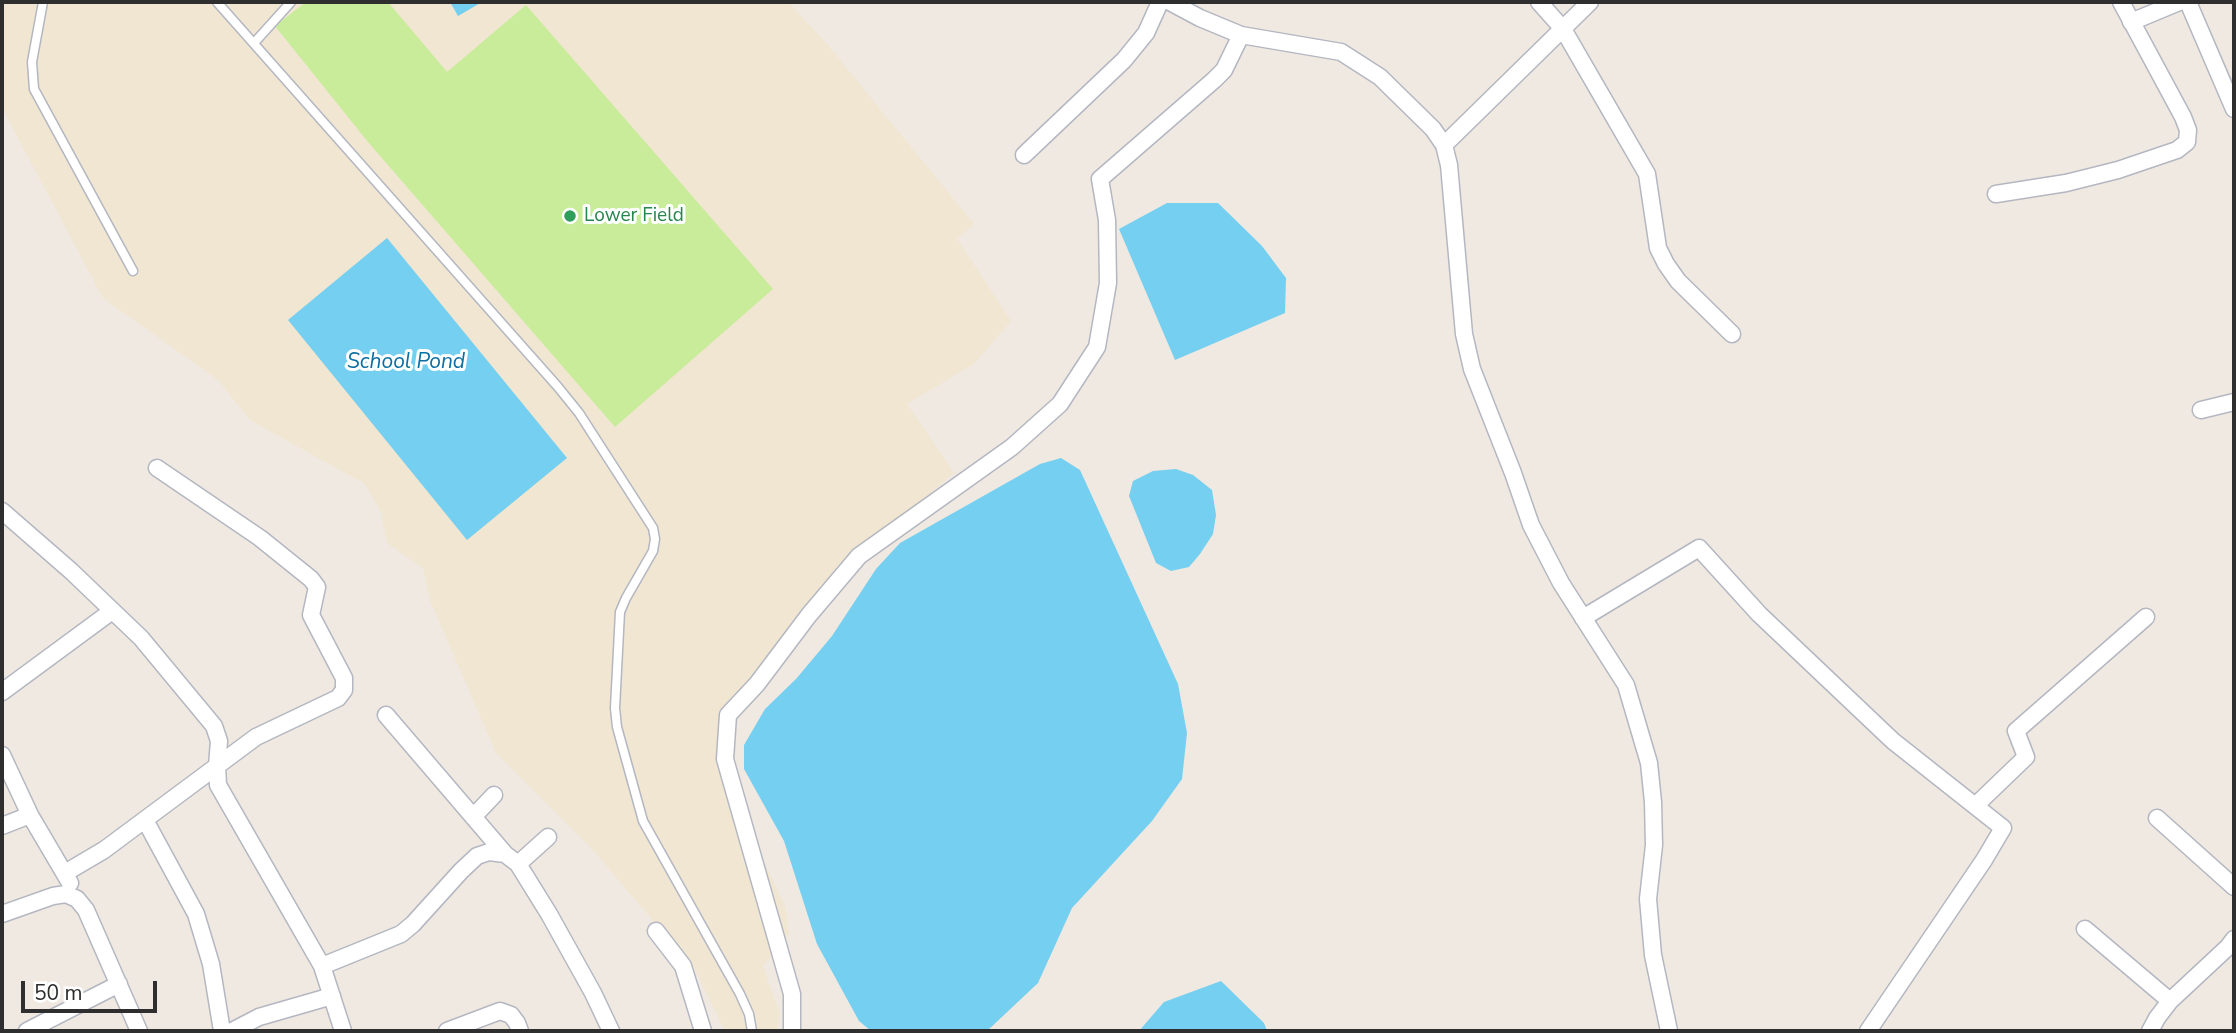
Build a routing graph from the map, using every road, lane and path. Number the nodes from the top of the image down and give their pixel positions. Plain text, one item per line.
1 (43, 2) edge
2 (217, 2) edge
3 (291, 2) edge
4 (1160, 2) edge
5 (1170, 2) edge
6 (1539, 2) edge
7 (1590, 2) edge
8 (2121, 2) edge
9 (2179, 2) edge
10 (2188, 2) edge
11 (2131, 22) junction
12 (1563, 29) junction
13 (1241, 35) junction
14 (254, 43) junction
15 (2234, 109) edge
16 (1444, 145) junction
17 (1024, 155) dead end
18 (1996, 194) dead end
19 (133, 271) dead end
20 (1732, 334) dead end
21 (2234, 402) edge
22 (2201, 410) dead end
23 (157, 468) dead end
24 (3, 513) edge
25 (112, 611) junction
26 (2146, 617) dead end
27 (1583, 618) junction
28 (2, 692) edge
29 (386, 715) dead end
30 (2, 755) edge
31 (217, 766) junction
32 (494, 795) dead end
33 (1975, 806) junction
34 (30, 815) junction
35 (473, 817) junction
36 (2157, 818) dead end
37 (145, 820) junction
38 (2, 826) edge
39 (548, 837) dead end
40 (511, 859) junction
41 (65, 873) junction
42 (2234, 887) edge
43 (77, 900) junction
44 (2, 914) edge
45 (2085, 929) dead end
46 (656, 931) dead end
47 (2234, 939) edge
48 (322, 966) junction
49 (119, 984) junction
50 (332, 996) junction
51 (2170, 1001) junction
52 (27, 1031) edge
53 (139, 1031) edge
54 (222, 1031) edge
55 (232, 1031) edge
56 (343, 1031) edge
57 (447, 1031) edge
58 (520, 1031) edge
59 (611, 1031) edge
60 (703, 1031) edge
61 (752, 1031) edge
62 (792, 1031) edge
63 (1669, 1031) edge
64 (1868, 1031) edge
65 (2150, 1031) edge

1 - 19 lane
2 - 14 lane
3 - 14 lane
4 - 17 street
5 - 13 street
6 - 12 street
7 - 12 street
8 - 11 street
9 - 11 street
10 - 15 street
11 - 18 street
12 - 16 street
12 - 20 street
13 - 16 street
13 - 62 street
14 - 61 lane
16 - 27 street
21 - 22 street
23 - 31 street
24 - 25 street
25 - 28 street
25 - 31 street
26 - 33 street
27 - 33 street
27 - 63 street
29 - 35 street
30 - 34 street
31 - 37 street
31 - 48 street
32 - 35 street
33 - 64 street
34 - 38 street
34 - 41 street
35 - 40 street
36 - 42 street
37 - 41 street
37 - 54 street
39 - 40 street
40 - 48 street
40 - 59 street
41 - 43 street
43 - 44 street
43 - 49 street
45 - 51 street
46 - 60 street
47 - 51 street
48 - 50 street
49 - 52 street
49 - 53 street
50 - 55 street
50 - 56 street
51 - 65 street
57 - 58 street

